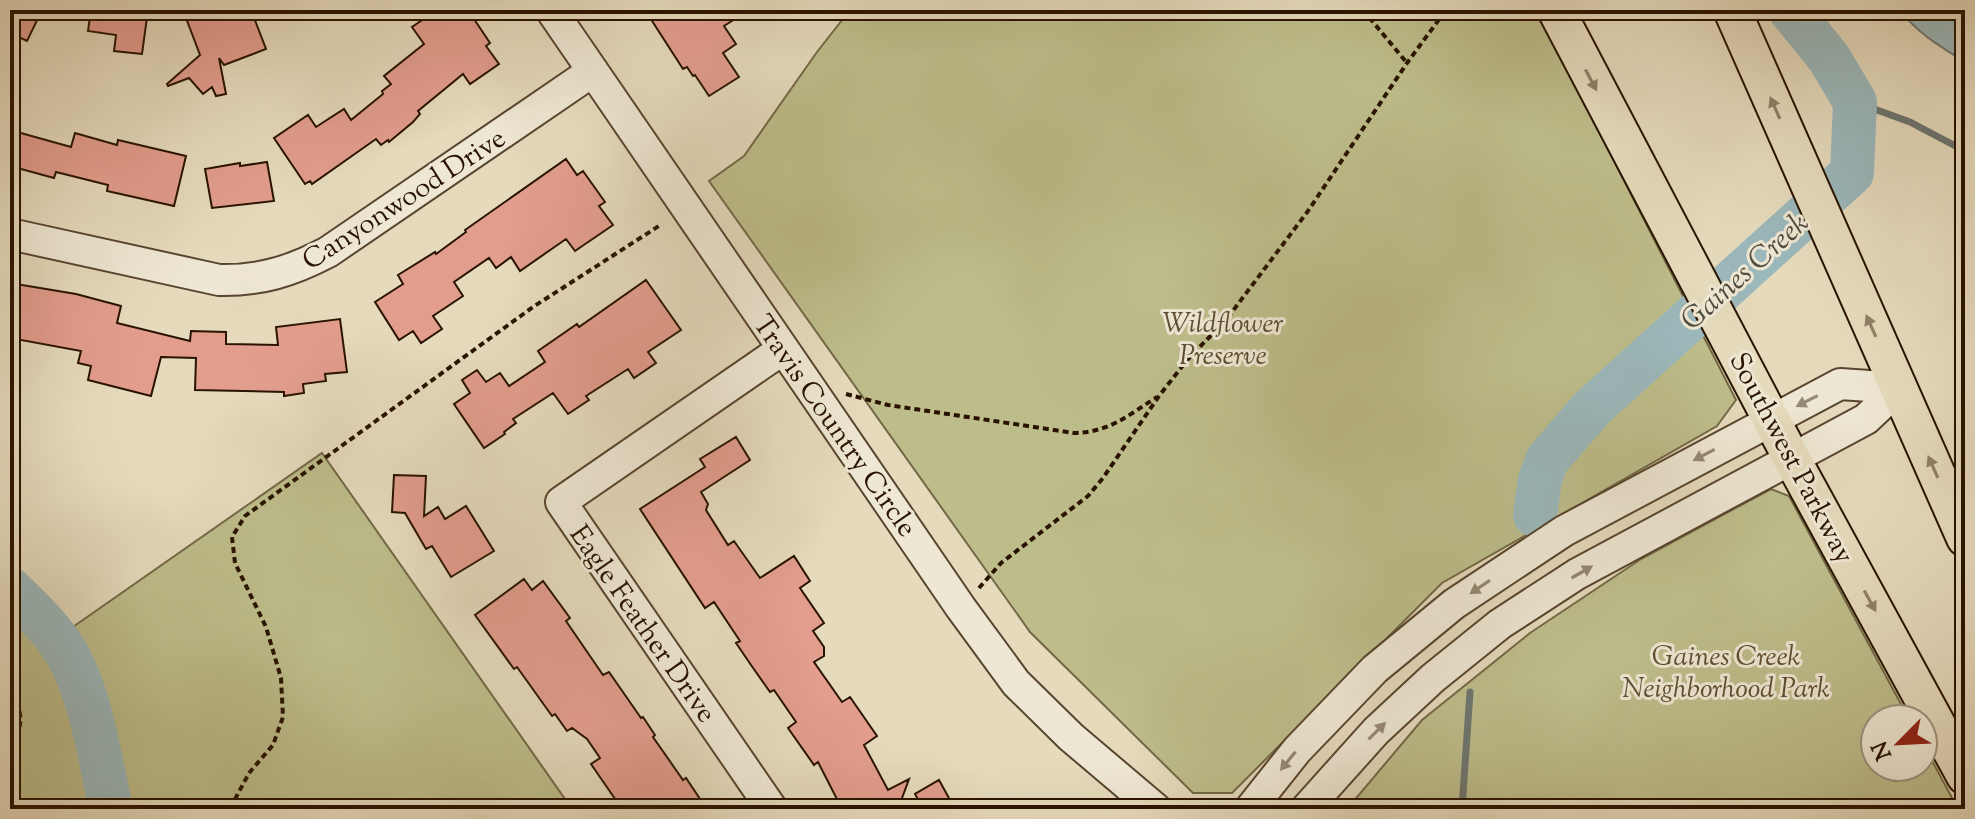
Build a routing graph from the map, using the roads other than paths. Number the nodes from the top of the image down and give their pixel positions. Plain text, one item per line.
1 (551, 10) edge
2 (1556, 10) edge
3 (1732, 10) edge
4 (593, 71) junction
5 (10, 234) edge
6 (783, 349) junction
7 (1899, 388) junction
8 (1772, 418) junction
9 (1792, 459) junction
10 (1965, 538) edge
11 (1965, 776) edge
12 (772, 809) edge
13 (1156, 809) edge
14 (1250, 809) edge
15 (1306, 809) edge

1 - 4 street, Travis Country Circle
2 -> 8 main road, Southwest Parkway
7 -> 3 main road
4 - 5 street, Canyonwood Drive
4 - 6 street, Travis Country Circle
6 - 12 street, Eagle Feather Drive
6 - 13 street, Travis Country Circle
7 -> 8 street
7 - 9 street
10 -> 7 main road
8 - 9 main road, Southwest Parkway
8 -> 14 street
9 -> 11 main road, Southwest Parkway
15 -> 9 street

